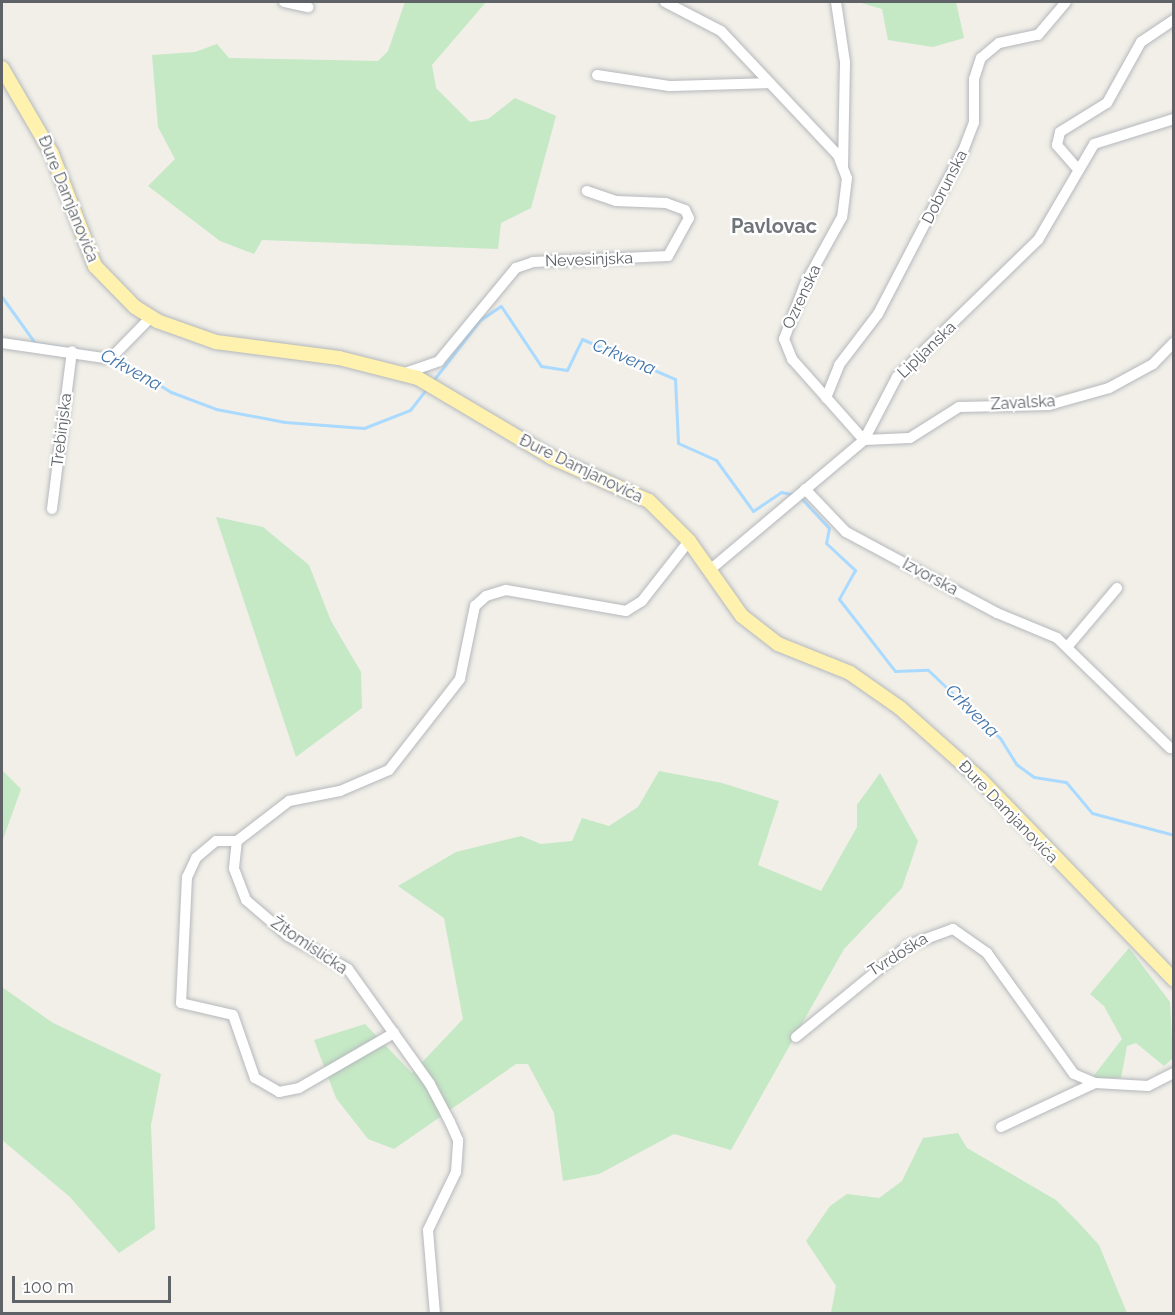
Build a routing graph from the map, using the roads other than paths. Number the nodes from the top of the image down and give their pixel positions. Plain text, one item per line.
1 (285, 2) edge
2 (665, 2) edge
3 (836, 2) edge
4 (1066, 2) edge
5 (308, 7) dead end
6 (1173, 21) edge
7 (2, 68) edge
8 (597, 75) dead end
9 (768, 83) junction
10 (1173, 119) edge
11 (843, 167) junction
12 (1076, 167) junction
13 (587, 191) dead end
14 (150, 318) junction
15 (1173, 342) edge
16 (2, 343) edge
17 (72, 351) junction
18 (412, 375) junction
19 (826, 398) junction
20 (864, 440) junction
21 (804, 490) junction
22 (52, 510) dead end
23 (689, 541) junction
24 (711, 569) junction
25 (1117, 588) dead end
26 (1068, 646) junction
27 (1170, 748) dead end
28 (237, 841) junction
29 (1173, 980) edge
30 (394, 1033) junction
31 (796, 1037) dead end
32 (1173, 1073) edge
33 (1095, 1083) junction
34 (1002, 1127) dead end
35 (435, 1314) edge

1 - 5 street
2 - 9 street
3 - 11 street, Ozrenska
4 - 19 street, Dobrunska
6 - 12 street
7 - 14 main road, Đure Damjanovića
8 - 9 street
9 - 11 street
10 - 12 street, Lipljanska
11 - 19 street, Ozrenska
12 - 20 street, Lipljanska
13 - 18 street, Nevesinjska
14 - 17 street
14 - 18 main road, Đure Damjanovića
15 - 20 street, Zavalska
16 - 17 street
17 - 22 street, Trebinjska
18 - 23 main road, Đure Damjanovića
19 - 20 street, Ozrenska
20 - 21 street, Lipljanska
21 - 24 street, Lipljanska
21 - 26 street, Izvorska
23 - 24 main road, Đure Damjanovića
23 - 28 street
24 - 29 main road, Đure Damjanovića
25 - 26 street
26 - 27 street, Izvorska
28 - 30 street, Žitomislićka
28 - 30 street
30 - 35 street, Žitomislićka
31 - 33 street, Tvrdoška
32 - 33 street, Tvrdoška
33 - 34 street, Tvrdoška

